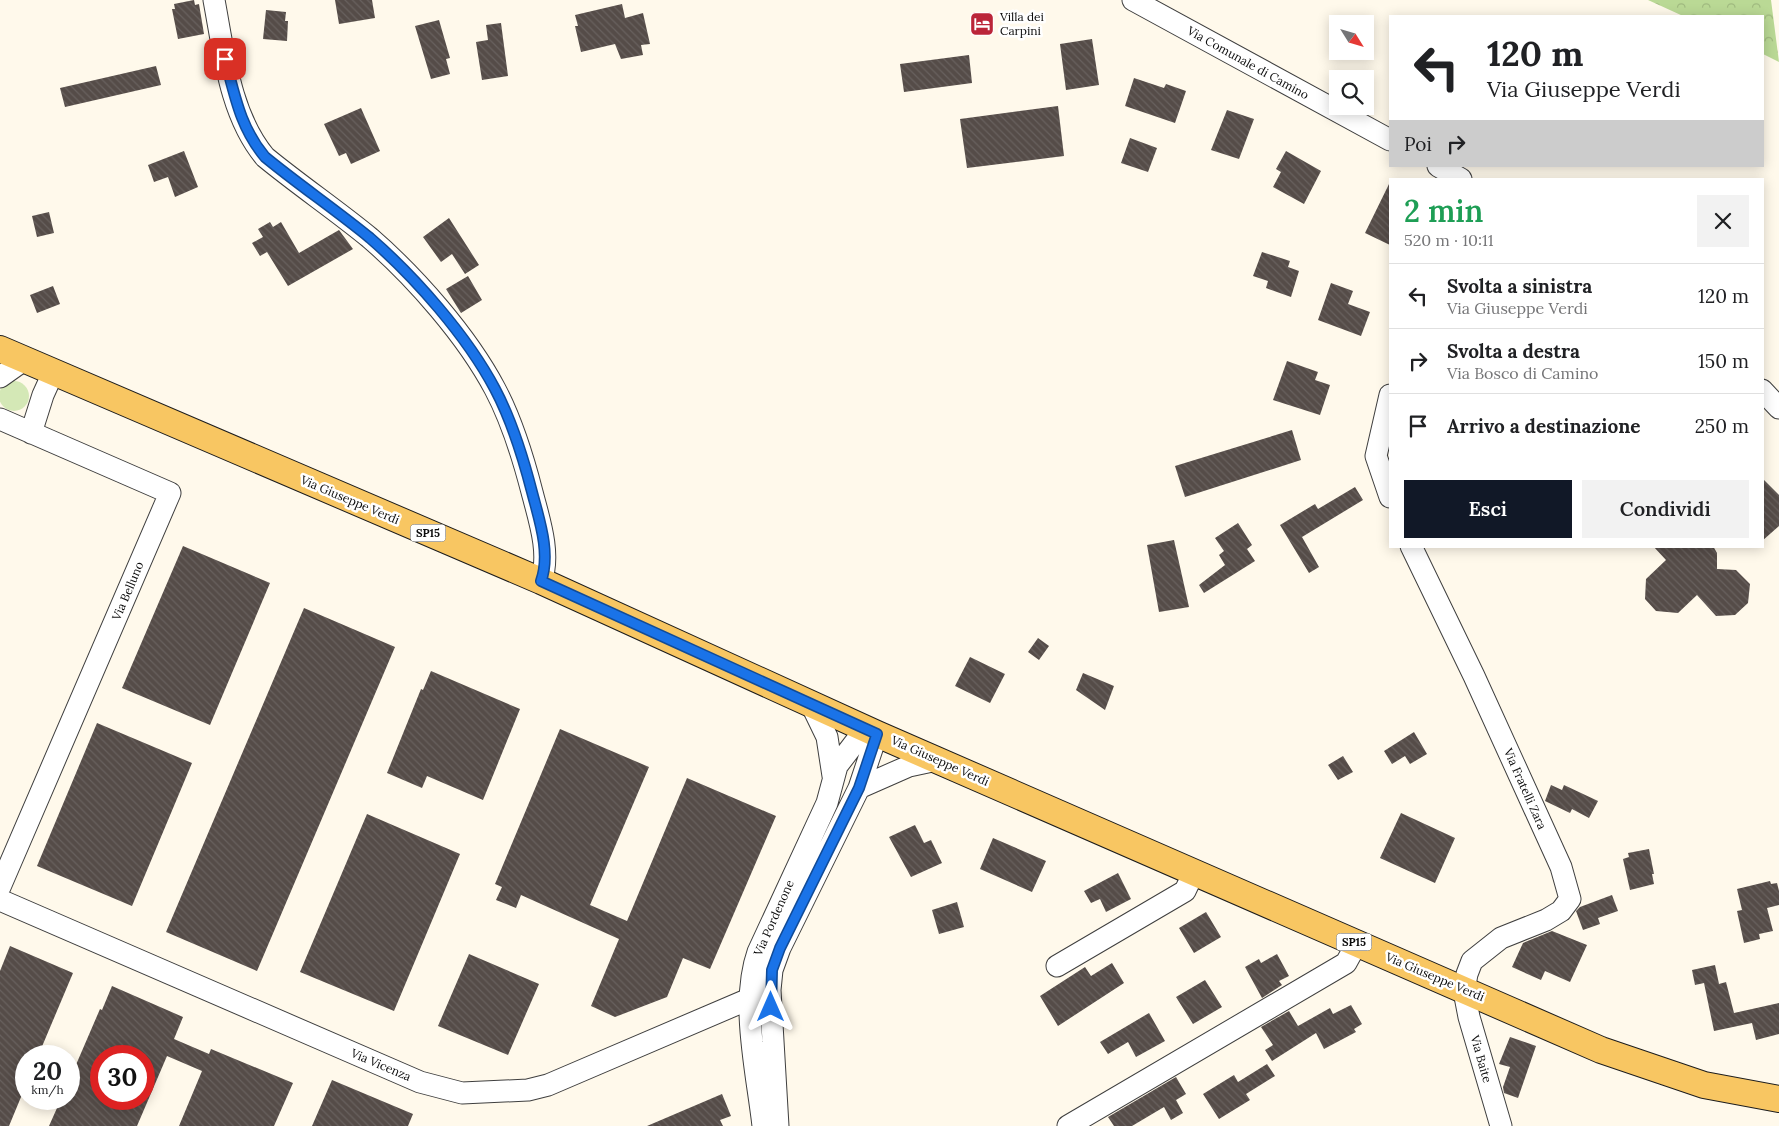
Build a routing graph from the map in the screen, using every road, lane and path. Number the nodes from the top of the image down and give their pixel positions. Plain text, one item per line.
1 (214, 0) edge
2 (1133, 0) edge
3 (1389, 139) edge
4 (1440, 167) edge
5 (1459, 178) edge
6 (0, 349) edge
7 (24, 360) junction
8 (53, 373) junction
9 (0, 377) edge
10 (1764, 392) edge
11 (1389, 399) edge
12 (1779, 408) edge
13 (0, 419) edge
14 (32, 433) junction
15 (1389, 494) edge
16 (1412, 548) edge
17 (541, 581) junction
18 (811, 704) junction
19 (872, 731) junction
20 (937, 760) junction
21 (833, 776) junction
22 (859, 788) junction
23 (1194, 872) junction
24 (0, 887) edge
25 (0, 900) edge
26 (1357, 944) junction
27 (1057, 966) dead end
28 (770, 990) junction
29 (1464, 990) junction
30 (749, 999) junction
31 (1779, 1099) edge
32 (763, 1126) edge
33 (778, 1126) edge
34 (1068, 1126) edge
35 (1501, 1126) edge

1 - 17 street
2 - 3 street, Via Comunale di Camino
4 - 5 street
6 - 7 main road, Via Giuseppe Verdi / SP15
7 - 8 main road, Via Giuseppe Verdi / SP15
7 - 9 street
8 - 14 street
8 - 17 main road, Via Giuseppe Verdi / SP15
10 - 12 street
11 - 15 street
13 - 14 street
14 - 24 street, Via Belluno
16 - 29 street, Via Fratelli Zara
17 - 18 main road, Via Giuseppe Verdi / SP15
18 - 19 main road, Via Giuseppe Verdi / SP15
18 - 21 street
19 - 20 main road, Via Giuseppe Verdi / SP15
19 - 21 street, Via Pordenone
19 - 22 street, Via Pordenone
20 - 22 street
20 - 23 main road, Via Giuseppe Verdi / SP15
21 - 30 street, Via Pordenone
22 - 28 street, Via Pordenone
23 - 26 main road, Via Giuseppe Verdi / SP15
23 - 27 street
25 - 30 street, Via Vicenza
26 - 29 main road, Via Giuseppe Verdi / SP15
26 - 34 street
28 - 30 street, Via Vicenza
28 - 33 street, Via Pordenone
29 - 31 main road, Via Giuseppe Verdi / SP15
29 - 35 street, Via Baite
30 - 32 street, Via Pordenone

